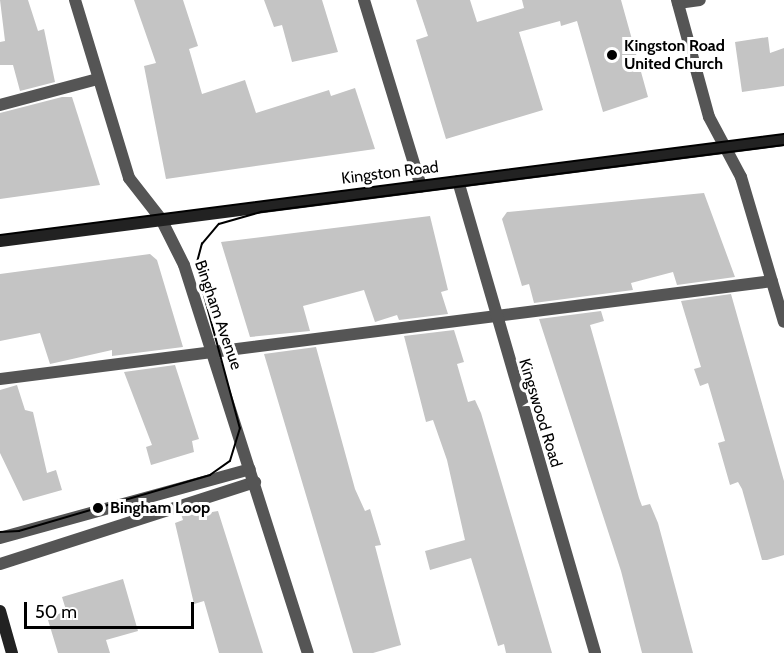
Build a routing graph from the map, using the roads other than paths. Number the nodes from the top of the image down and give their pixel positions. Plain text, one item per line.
1 (75, 0) edge
2 (364, 0) edge
3 (700, 0) edge
4 (677, 2) edge
5 (98, 79) junction
6 (0, 105) edge
7 (784, 140) edge
8 (723, 148) junction
9 (458, 181) junction
10 (421, 186) junction
11 (161, 219) junction
12 (0, 241) edge
13 (771, 281) junction
14 (492, 314) junction
15 (784, 322) edge
16 (214, 352) junction
17 (0, 379) edge
18 (250, 469) junction
19 (255, 482) junction
20 (0, 538) edge
21 (0, 564) edge
22 (0, 611) edge
23 (12, 653) edge
24 (308, 653) edge
25 (595, 653) edge

1 - 5 street, Bingham Avenue
2 - 10 street
3 - 4 street
4 - 8 street
5 - 6 street
5 - 11 street, Bingham Avenue
7 - 8 main road, Kingston Road
8 - 9 main road, Kingston Road
8 - 13 street
9 - 10 main road, Kingston Road
9 - 14 street, Kingswood Road
10 - 11 main road, Kingston Road
11 - 12 main road, Kingston Road
11 - 16 street, Bingham Avenue
13 - 14 street
13 - 15 street
14 - 16 street
14 - 25 street, Kingswood Road
16 - 17 street
16 - 18 street, Bingham Avenue
18 - 19 street, Bingham Avenue
18 - 20 street
19 - 21 street
19 - 24 street, Bingham Avenue
22 - 23 main road

